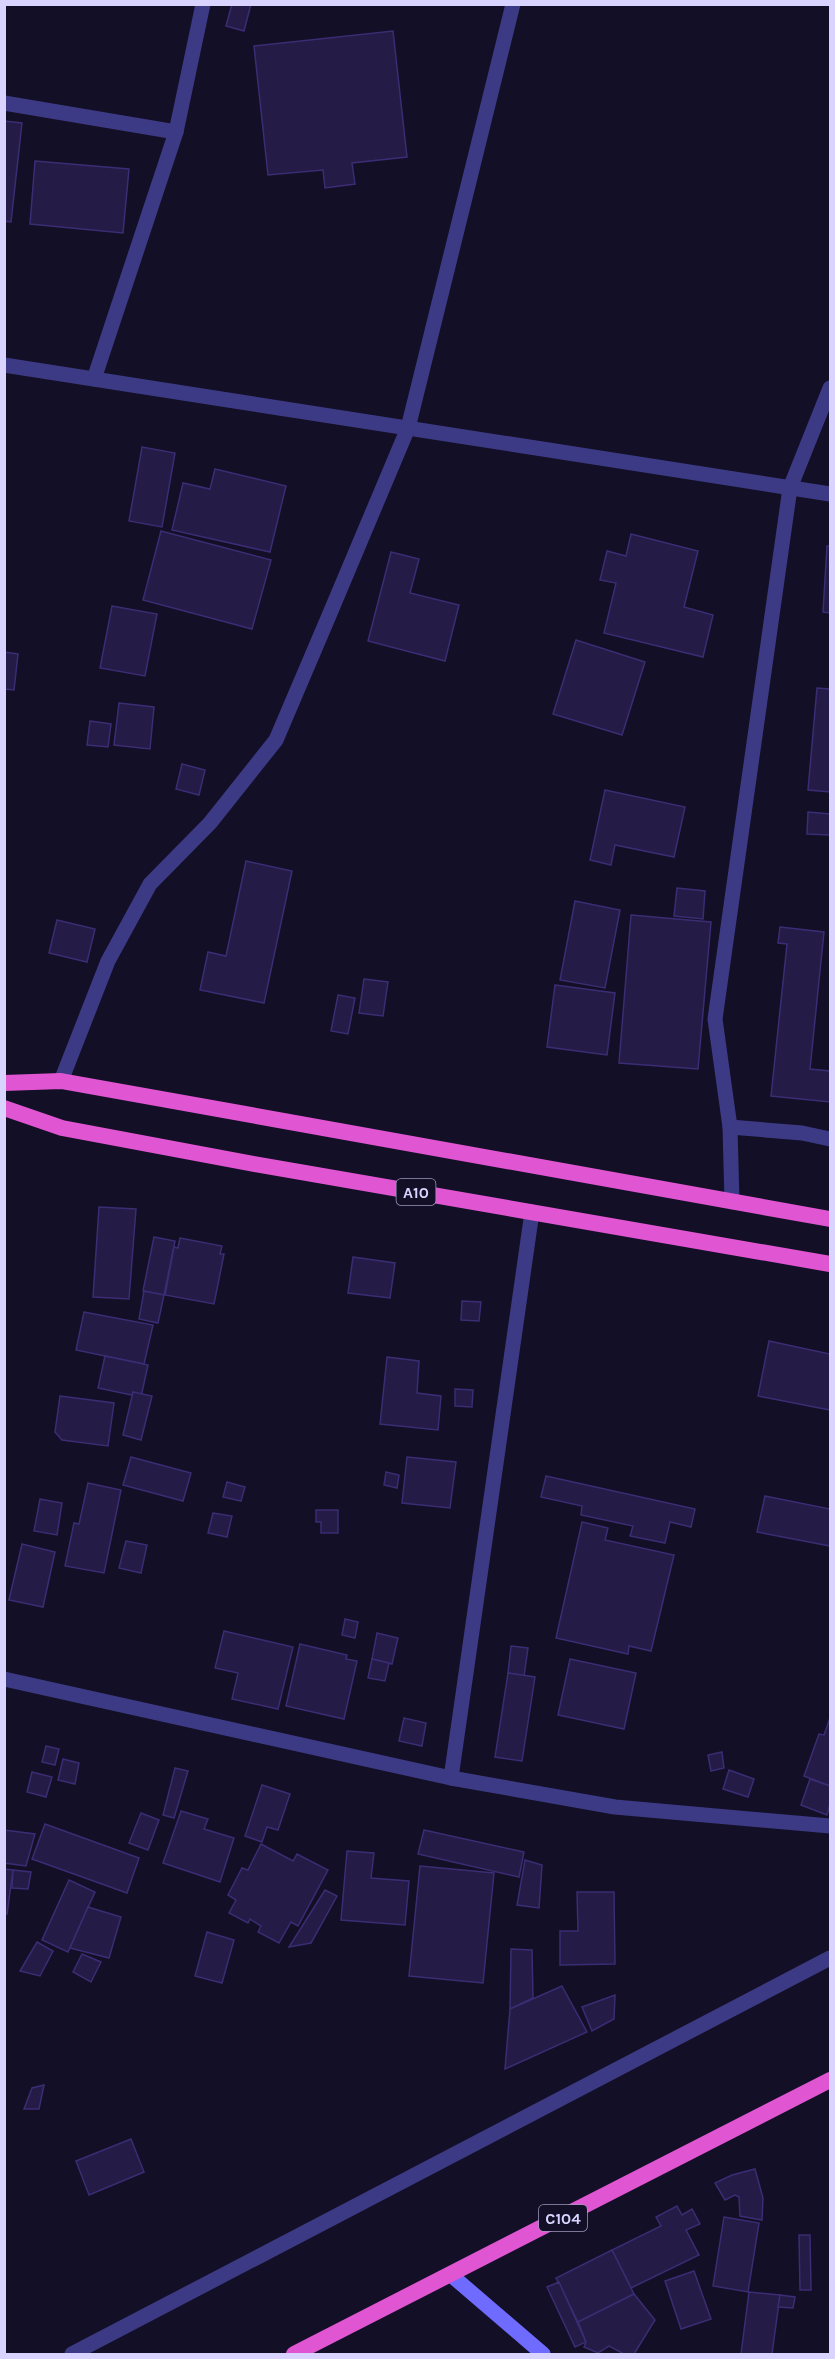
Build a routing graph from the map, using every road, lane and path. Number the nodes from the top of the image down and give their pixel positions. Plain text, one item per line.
1 (203, 4) edge
2 (513, 4) edge
3 (4, 103) edge
4 (176, 132) junction
5 (4, 365) edge
6 (94, 379) junction
7 (831, 388) edge
8 (408, 428) junction
9 (790, 488) junction
10 (831, 494) edge
11 (61, 1081) junction
12 (4, 1083) edge
13 (4, 1108) edge
14 (730, 1127) junction
15 (831, 1139) edge
16 (732, 1202) junction
17 (532, 1212) junction
18 (831, 1219) edge
19 (831, 1264) edge
20 (4, 1679) edge
21 (451, 1778) junction
22 (831, 1826) edge
23 (831, 1958) edge
24 (831, 2080) edge
25 (451, 2275) junction
26 (72, 2355) edge
27 (294, 2355) edge
28 (543, 2355) edge

1 - 4 street
2 - 8 street
3 - 4 street
4 - 6 street
5 - 6 street
6 - 8 street
7 - 9 street
8 - 9 street
8 - 11 street
9 - 10 street
9 - 14 street
11 - 12 highway
11 - 16 highway
13 - 17 highway, A10
14 - 15 street
14 - 16 street
16 - 18 highway
17 - 19 highway, A10
17 - 21 street
20 - 21 street
21 - 22 street
23 - 26 street
24 - 25 highway, C104
25 - 27 highway, C104
25 - 28 main road

